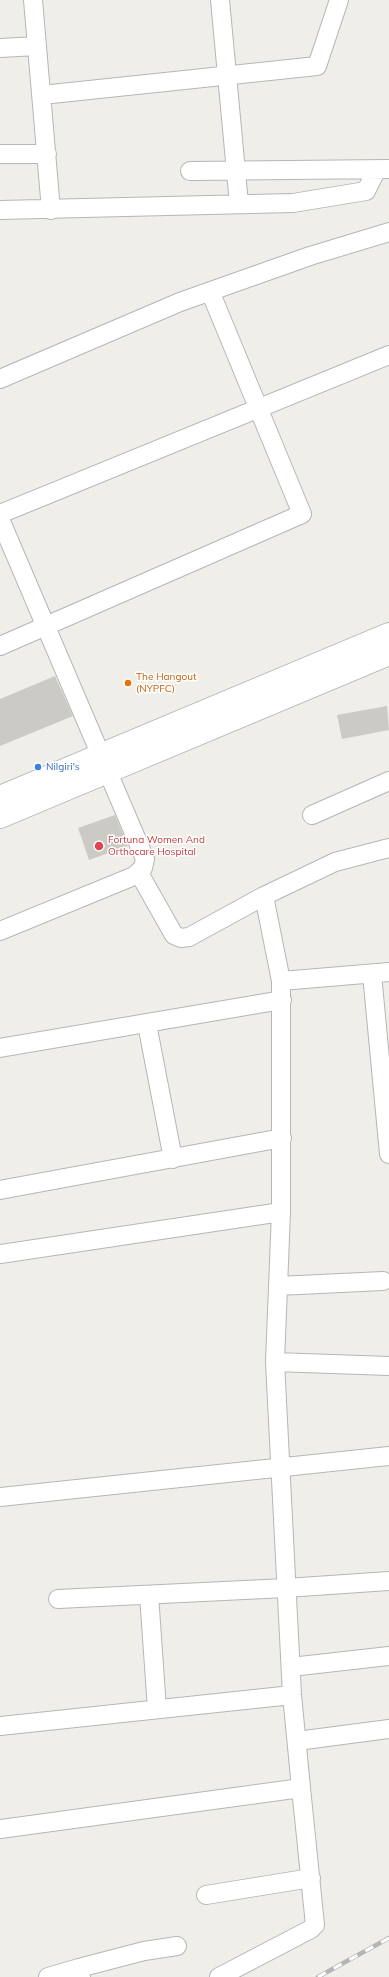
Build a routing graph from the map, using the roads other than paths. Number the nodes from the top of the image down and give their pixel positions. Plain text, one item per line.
1 (33, 0) edge
2 (220, 0) edge
3 (339, 0) edge
4 (37, 46) junction
5 (0, 48) edge
6 (226, 75) junction
7 (42, 95) junction
8 (0, 154) edge
9 (47, 154) junction
10 (235, 170) junction
11 (383, 170) edge
12 (190, 171) dead end
13 (239, 204) junction
14 (0, 210) edge
15 (52, 210) junction
16 (389, 232) edge
17 (210, 291) junction
18 (389, 355) edge
19 (0, 378) edge
20 (259, 409) junction
21 (0, 514) edge
22 (0, 519) edge
23 (45, 626) junction
24 (389, 634) edge
25 (0, 646) edge
26 (389, 654) edge
27 (106, 763) junction
28 (389, 781) edge
29 (0, 797) edge
30 (312, 815) dead end
31 (0, 817) edge
32 (389, 848) edge
33 (139, 873) junction
34 (264, 896) junction
35 (0, 931) edge
36 (380, 973) edge
37 (281, 981) junction
38 (282, 1000) junction
39 (148, 1024) junction
40 (0, 1048) edge
41 (282, 1138) junction
42 (389, 1154) edge
43 (173, 1159) junction
44 (0, 1190) edge
45 (281, 1212) junction
46 (0, 1254) edge
47 (383, 1281) dead end
48 (278, 1286) junction
49 (275, 1362) junction
50 (389, 1366) edge
51 (389, 1456) edge
52 (280, 1468) junction
53 (0, 1498) edge
54 (389, 1582) edge
55 (286, 1588) junction
56 (149, 1595) junction
57 (58, 1599) dead end
58 (389, 1656) edge
59 (291, 1667) junction
60 (292, 1695) junction
61 (157, 1709) junction
62 (0, 1726) edge
63 (389, 1729) edge
64 (297, 1741) junction
65 (301, 1788) junction
66 (0, 1829) edge
67 (310, 1878) junction
68 (206, 1895) dead end
69 (178, 1946) dead end
70 (80, 1973) edge
71 (48, 1977) edge
72 (219, 1977) edge

1 - 4 street
2 - 6 street
3 - 6 street
4 - 5 street
4 - 7 street
6 - 7 street
6 - 10 street
7 - 9 street
8 - 9 street
9 - 15 street
10 - 11 street
10 - 12 street
10 - 13 street
11 - 13 street
13 - 15 street
14 - 15 street
16 - 17 street
17 - 19 street
17 - 20 street
18 - 20 street
20 - 21 street
20 - 23 street
22 - 23 street
23 - 25 street
23 - 27 street
24 - 27 street
26 - 27 street
27 - 29 street
27 - 31 street
27 - 33 street
28 - 30 street
32 - 34 street
33 - 34 street
33 - 35 street
34 - 37 street
36 - 37 street
36 - 42 street
37 - 38 street
38 - 39 street
38 - 41 street
39 - 40 street
39 - 43 street
41 - 43 street
41 - 45 street
43 - 44 street
45 - 46 street
45 - 48 street
47 - 48 street
48 - 49 street
49 - 50 street
49 - 52 street
51 - 52 street
52 - 53 street
52 - 55 street
54 - 55 street
55 - 56 street
55 - 59 street
56 - 57 street
56 - 61 street
58 - 59 street
59 - 60 street
60 - 61 street
60 - 64 street
61 - 62 street
63 - 64 street
64 - 65 street
65 - 66 street
65 - 67 street
67 - 68 street
67 - 72 street
69 - 70 street
70 - 71 street

